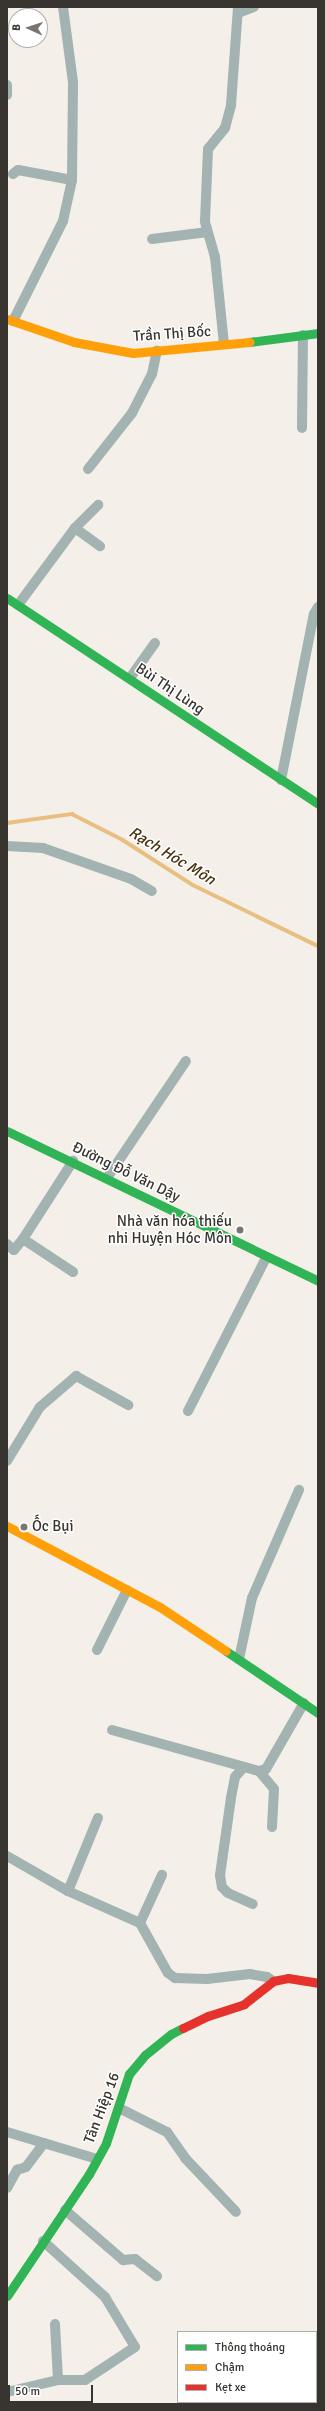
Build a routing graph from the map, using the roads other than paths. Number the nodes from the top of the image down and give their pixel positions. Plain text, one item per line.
1 (63, 7) edge
2 (254, 7) edge
3 (238, 10) edge
4 (7, 85) edge
5 (7, 95) edge
6 (13, 174) dead end
7 (72, 180) junction
8 (208, 232) junction
9 (152, 239) dead end
10 (10, 320) edge
11 (318, 333) edge
12 (303, 335) junction
13 (224, 344) junction
14 (157, 351) junction
15 (302, 428) dead end
16 (88, 469) dead end
17 (98, 505) dead end
18 (75, 528) junction
19 (100, 546) dead end
20 (7, 598) edge
21 (18, 605) junction
22 (318, 607) edge
23 (155, 643) dead end
24 (130, 678) junction
25 (281, 780) junction
26 (318, 804) edge
27 (7, 846) edge
28 (152, 891) dead end
29 (186, 1061) dead end
30 (7, 1131) edge
31 (72, 1161) junction
32 (107, 1178) junction
33 (23, 1239) junction
34 (7, 1244) edge
35 (266, 1258) junction
36 (73, 1272) dead end
37 (318, 1281) edge
38 (128, 1405) dead end
39 (188, 1411) dead end
40 (7, 1461) edge
41 (299, 1490) dead end
42 (7, 1526) edge
43 (126, 1590) junction
44 (97, 1650) dead end
45 (239, 1659) junction
46 (304, 1703) junction
47 (317, 1711) edge
48 (112, 1730) dead end
49 (244, 1767) junction
50 (259, 1771) junction
51 (98, 1818) dead end
52 (272, 1827) dead end
53 (7, 1856) edge
54 (162, 1875) dead end
55 (68, 1891) junction
56 (253, 1904) dead end
57 (140, 1923) junction
58 (273, 1981) junction
59 (318, 1983) edge
60 (119, 2108) junction
61 (7, 2132) edge
62 (44, 2143) junction
63 (97, 2160) junction
64 (7, 2188) edge
65 (65, 2210) junction
66 (236, 2212) dead end
67 (43, 2241) junction
68 (157, 2276) dead end
69 (7, 2296) edge
70 (55, 2324) dead end
71 (58, 2380) junction
72 (7, 2392) edge

1 - 7 street
2 - 3 street
3 - 8 street
4 - 5 street
6 - 7 street
7 - 10 street
8 - 9 street
8 - 13 street
10 - 14 street, Trần Thị Bốc
11 - 12 street, Trần Thị Bốc
12 - 13 street, Trần Thị Bốc
12 - 15 street
13 - 14 street, Trần Thị Bốc
14 - 16 street
17 - 18 street
18 - 19 street
18 - 21 street
20 - 21 street, Bùi Thị Lùng
21 - 24 street, Bùi Thị Lùng
22 - 25 street
23 - 24 street
24 - 25 street, Bùi Thị Lùng
25 - 26 street, Bùi Thị Lùng
27 - 28 street
29 - 32 street
30 - 31 street, Đường Đỗ Văn Dậy
31 - 32 street, Đường Đỗ Văn Dậy
31 - 33 street
32 - 35 street, Đường Đỗ Văn Dậy
33 - 34 street
33 - 36 street
35 - 37 street, Đường Đỗ Văn Dậy
35 - 39 street
38 - 40 street
41 - 45 street
42 - 43 street
43 - 44 street
43 - 45 street
45 - 46 street
46 - 47 street
46 - 50 street
48 - 49 street
49 - 50 street
49 - 56 street
50 - 52 street
51 - 55 street
53 - 55 street
54 - 57 street
55 - 57 street
57 - 58 street
58 - 59 street
58 - 60 street, Tân Hiệp 16
60 - 63 street, Tân Hiệp 16
60 - 66 street
61 - 62 street
62 - 63 street
62 - 64 street
63 - 65 street, Tân Hiệp 16
65 - 67 street, Tân Hiệp 16
65 - 68 street
67 - 69 street, Tân Hiệp 16
67 - 71 street
70 - 71 street
71 - 72 street

